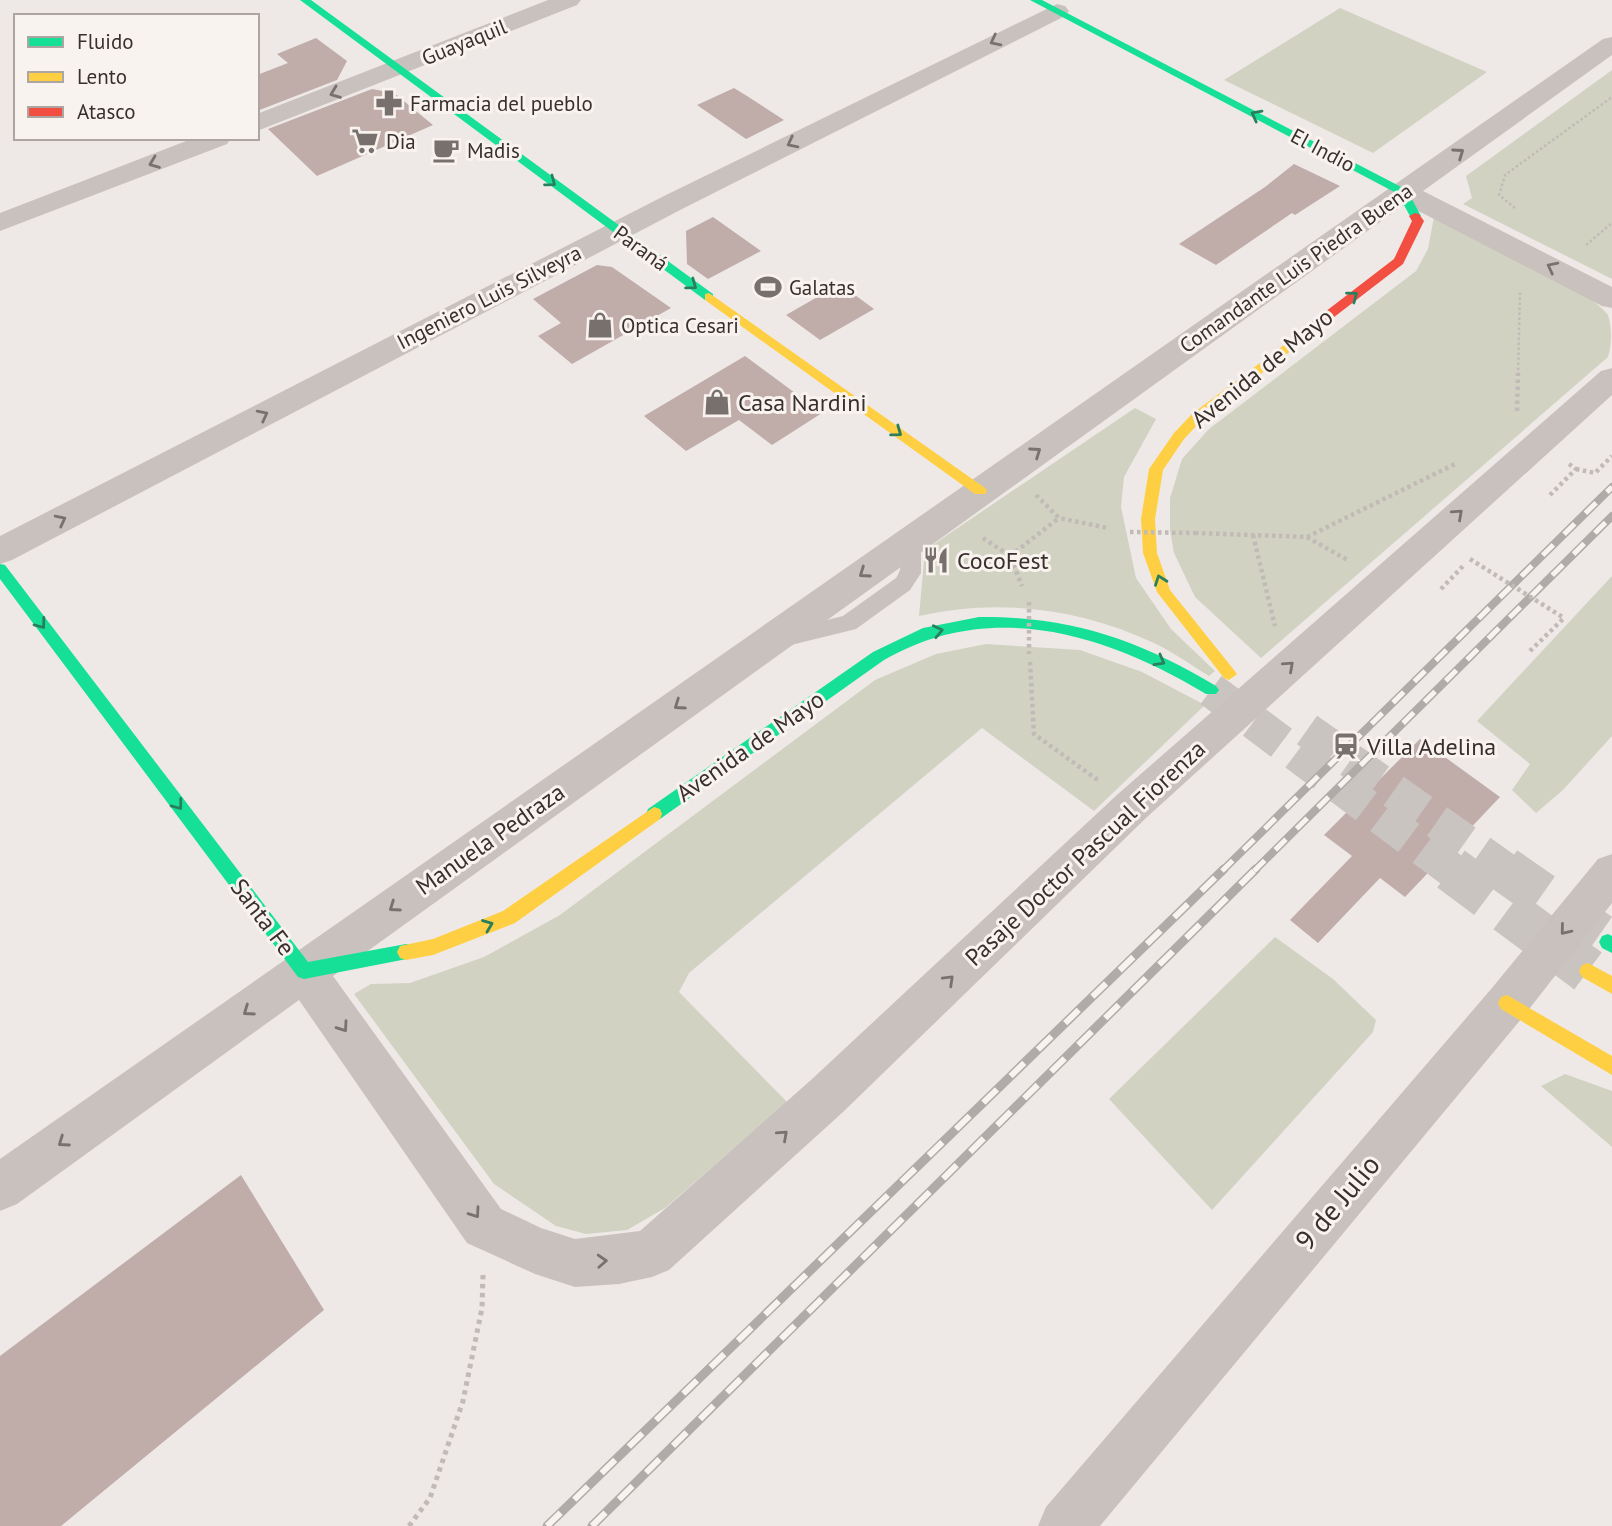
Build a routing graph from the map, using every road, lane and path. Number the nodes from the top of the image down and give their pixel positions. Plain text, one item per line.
1 (306, 0) edge
2 (569, 0) edge
3 (1046, 5) edge
4 (1612, 44) edge
5 (398, 68) junction
6 (1612, 97) edge
7 (259, 122) edge
8 (213, 140) edge
9 (1403, 192) junction
10 (1525, 213) dead end
11 (0, 223) edge
12 (1612, 223) edge
13 (617, 231) junction
14 (1594, 249) dead end
15 (1520, 285) dead end
16 (1612, 299) edge
17 (1612, 378) edge
18 (1517, 420) dead end
19 (1612, 456) edge
20 (1458, 462) dead end
21 (1576, 469) dead end
22 (1010, 470) junction
23 (980, 491) junction
24 (948, 514) junction
25 (1059, 518) junction
26 (1253, 535) junction
27 (1307, 537) junction
28 (0, 551) edge
29 (1010, 556) junction
30 (0, 569) edge
31 (1384, 582) junction
32 (1441, 589) dead end
33 (1530, 651) dead end
34 (1286, 669) junction
35 (1229, 674) dead end
36 (1211, 690) tunnel mouth
37 (1132, 806) junction
38 (1611, 876) edge
39 (304, 971) junction
40 (1588, 971) tunnel mouth
41 (1612, 986) edge
42 (1507, 1003) junction
43 (1612, 1066) edge
44 (0, 1187) edge
45 (484, 1226) junction
46 (535, 1250) joint
47 (409, 1526) edge
48 (1065, 1526) edge

1 - 5 street, Paraná
2 - 5 street, Guayaquil
9 -> 3 street, El Indio
3 -> 13 street, Ingeniero Luis Silveyra
9 -> 4 street, Comandante Luis Piedra Buena
5 -> 7 street, Guayaquil
5 -> 13 street, Paraná
6 - 10 path
8 -> 11 street
16 -> 9 street, El Indio
22 -> 9 street, Comandante Luis Piedra Buena
35 -> 9 street, Avenida de Mayo
12 - 14 path
13 -> 23 street, Paraná
28 -> 13 street, Ingeniero Luis Silveyra
15 - 18 path
31 -> 17 street, Pasaje Doctor Pascual Fiorenza
19 - 21 path
20 - 27 path
22 - 23 street, Comandante Luis Piedra Buena
22 - 25 path
23 - 24 street, Manuela Pedraza
24 - 29 path
24 -> 39 street, Manuela Pedraza
25 - 26 path, bridge
25 - 29 path
26 - 27 path
26 - 34 path
27 - 31 path
29 - 37 path, bridge
30 -> 39 street, Santa Fe
34 -> 31 street, Pasaje Doctor Pascual Fiorenza
32 - 33 path, bridge
34 - 37 street, Pasaje Doctor Pascual Fiorenza
39 -> 36 street, Avenida de Mayo
46 -> 37 street, Pasaje Doctor Pascual Fiorenza
38 -> 42 street, 9 de Julio
39 -> 44 street, Manuela Pedraza
39 -> 45 street, Santa Fe
40 - 41 street
42 - 43 street
42 - 48 street, 9 de Julio
45 - 46 street, Santa Fe
45 - 47 path

